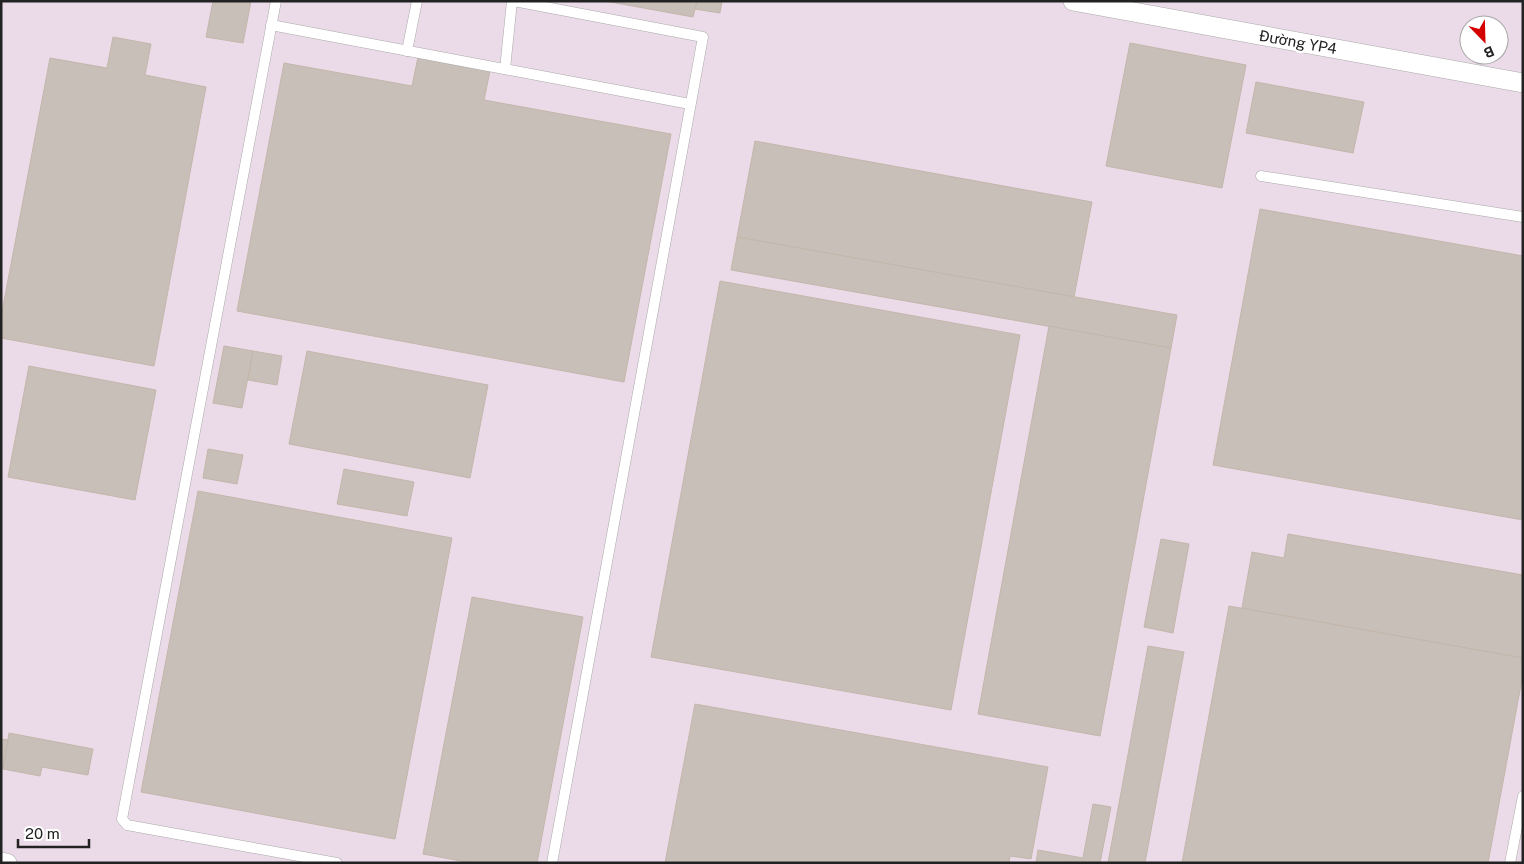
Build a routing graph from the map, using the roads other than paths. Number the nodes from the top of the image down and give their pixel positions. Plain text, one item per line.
1 (276, 1) edge
2 (417, 1) edge
3 (513, 1) edge
4 (1074, 1) edge
5 (271, 25) junction
6 (407, 51) junction
7 (504, 69) junction
8 (1523, 83) edge
9 (690, 104) junction
10 (1261, 176) dead end
11 (1523, 217) edge
12 (1523, 796) edge
13 (1, 862) edge
14 (7, 863) edge
15 (337, 863) edge
16 (552, 863) edge
17 (1510, 863) edge

1 - 5 lane
2 - 6 lane
3 - 7 lane
3 - 9 lane
4 - 8 street, Đường YP4
5 - 6 lane
5 - 15 lane
6 - 7 lane
7 - 9 lane
9 - 16 lane
10 - 11 lane
12 - 17 lane
13 - 14 street

